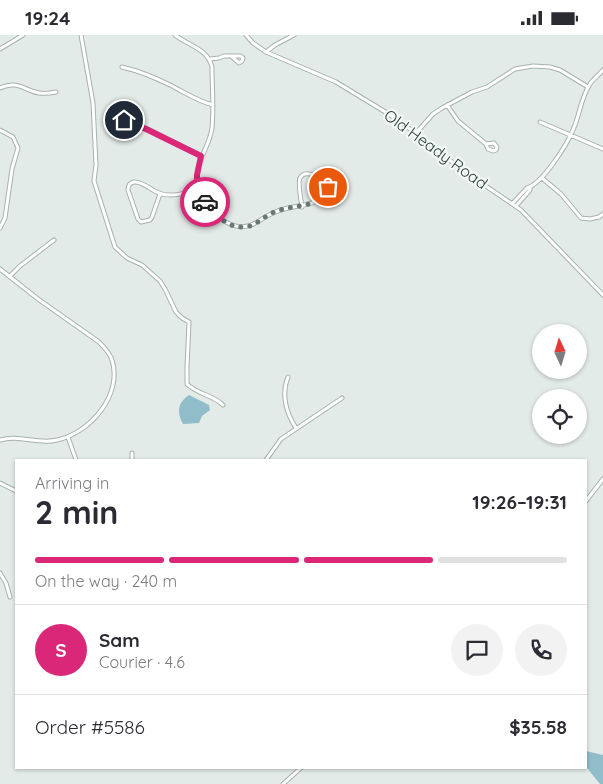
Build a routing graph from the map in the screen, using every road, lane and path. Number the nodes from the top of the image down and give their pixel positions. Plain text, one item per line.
1 (23, 35) edge
2 (81, 35) edge
3 (175, 35) edge
4 (246, 35) edge
5 (294, 35) edge
6 (0, 49) edge
7 (266, 52) junction
8 (231, 56) dead end
9 (210, 59) junction
10 (122, 67) dead end
11 (603, 70) edge
12 (588, 87) junction
13 (0, 88) edge
14 (56, 92) dead end
15 (213, 105) junction
16 (447, 105) junction
17 (124, 120) dead end
18 (540, 122) dead end
19 (0, 129) edge
20 (416, 133) junction
21 (571, 134) junction
22 (486, 144) dead end
23 (603, 149) edge
24 (201, 156) junction
25 (542, 177) junction
26 (530, 187) junction
27 (197, 189) junction
28 (160, 194) junction
29 (512, 204) junction
30 (516, 206) junction
31 (302, 207) junction
32 (603, 213) edge
33 (0, 227) edge
34 (54, 240) dead end
35 (0, 269) edge
36 (10, 276) junction
37 (603, 295) edge
38 (288, 377) dead end
39 (342, 398) dead end
40 (223, 405) dead end
41 (296, 429) junction
42 (68, 437) junction
43 (0, 441) edge
44 (132, 453) dead end
45 (76, 459) edge
46 (132, 459) edge
47 (267, 459) edge
48 (603, 479) edge
49 (0, 483) edge
50 (15, 490) edge
51 (587, 500) edge
52 (0, 573) edge
53 (10, 597) dead end
54 (300, 769) edge
55 (283, 784) edge

1 - 6 street
2 - 40 street
3 - 9 street
4 - 7 street, Old Heady Road
5 - 7 street
7 - 20 street, Old Heady Road
8 - 9 street
9 - 15 street
10 - 15 street
11 - 12 street
12 - 16 street
12 - 21 street
13 - 14 street
15 - 24 street
16 - 20 street
16 - 22 street
17 - 24 street
18 - 21 street
19 - 33 street
20 - 29 street, Old Heady Road
21 - 23 street
21 - 25 street
24 - 27 street
25 - 26 street
25 - 32 street
26 - 29 street
26 - 30 street
27 - 28 street
27 - 31 street
28 - 28 street
29 - 30 street, Old Heady Road
30 - 37 street, Old Heady Road
31 - 31 street
34 - 36 street
35 - 36 street
36 - 42 street
38 - 41 street
39 - 41 street
41 - 47 street
42 - 43 street
42 - 45 street
44 - 46 street
48 - 51 street
49 - 50 street
52 - 53 street
54 - 55 street

